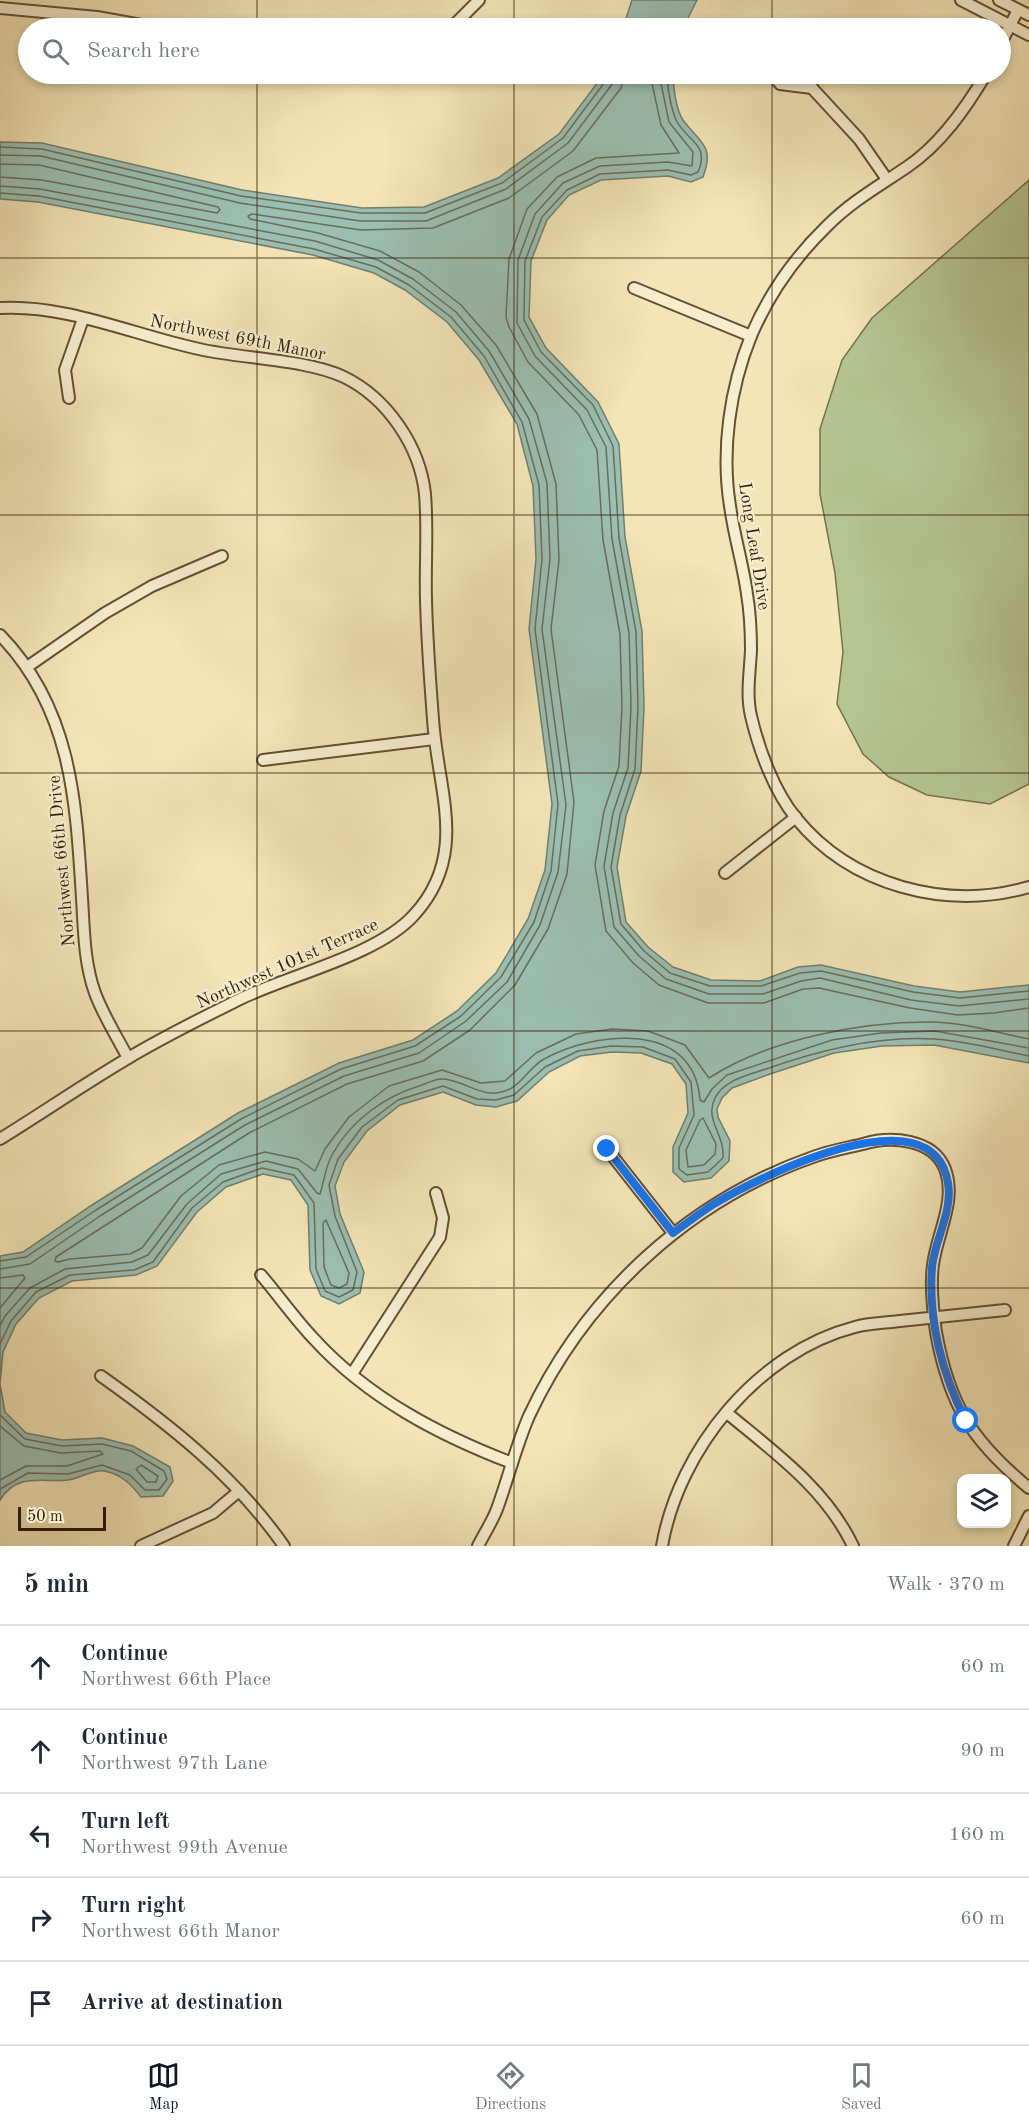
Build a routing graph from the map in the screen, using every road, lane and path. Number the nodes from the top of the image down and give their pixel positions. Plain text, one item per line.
1 (479, 0) edge
2 (961, 0) edge
3 (999, 0) edge
4 (0, 8) edge
5 (1018, 10) junction
6 (1029, 15) edge
7 (103, 18) edge
8 (461, 18) edge
9 (994, 18) edge
10 (1011, 25) edge
11 (1011, 27) edge
12 (1029, 35) edge
13 (780, 84) edge
14 (811, 84) edge
15 (979, 84) edge
16 (812, 88) junction
17 (886, 178) junction
18 (634, 288) dead end
19 (0, 308) edge
20 (83, 319) junction
21 (751, 336) junction
22 (69, 398) dead end
23 (388, 411) joint
24 (222, 556) dead end
25 (0, 635) edge
26 (27, 667) junction
27 (434, 740) junction
28 (263, 760) dead end
29 (796, 817) junction
30 (725, 873) dead end
31 (1029, 887) edge
32 (128, 1058) junction
33 (0, 1139) edge
34 (607, 1149) dead end
35 (436, 1193) dead end
36 (673, 1233) junction
37 (261, 1275) dead end
38 (1005, 1310) dead end
39 (934, 1317) junction
40 (352, 1374) junction
41 (101, 1376) dead end
42 (727, 1413) junction
43 (512, 1463) junction
44 (1029, 1488) edge
45 (239, 1491) junction
46 (1029, 1516) edge
47 (141, 1546) edge
48 (284, 1546) edge
49 (478, 1546) edge
50 (662, 1546) edge
51 (853, 1546) edge
52 (1014, 1546) edge

1 - 8 street
2 - 9 street
3 - 5 street
4 - 7 street
5 - 6 street
5 - 10 street
11 - 12 street
13 - 16 street
14 - 16 street
15 - 17 street, Long Leaf Drive
16 - 17 street
17 - 21 street, Long Leaf Drive
18 - 21 street
19 - 20 street, Northwest 69th Manor
20 - 22 street
20 - 23 street, Northwest 69th Manor
21 - 29 street, Long Leaf Drive
23 - 27 street, Northwest 101st Terrace
24 - 26 street
25 - 26 street, Northwest 66th Drive
26 - 32 street, Northwest 66th Drive
27 - 28 street
27 - 32 street, Northwest 101st Terrace
29 - 30 street
29 - 31 street, Long Leaf Drive
32 - 33 street, Northwest 101st Terrace
34 - 36 street
35 - 40 street
36 - 39 street
36 - 43 street
37 - 40 street
38 - 39 street
39 - 42 street
39 - 44 street
40 - 43 street
41 - 45 street
42 - 50 street
42 - 51 street
43 - 49 street
45 - 47 street
45 - 48 street
46 - 52 street

